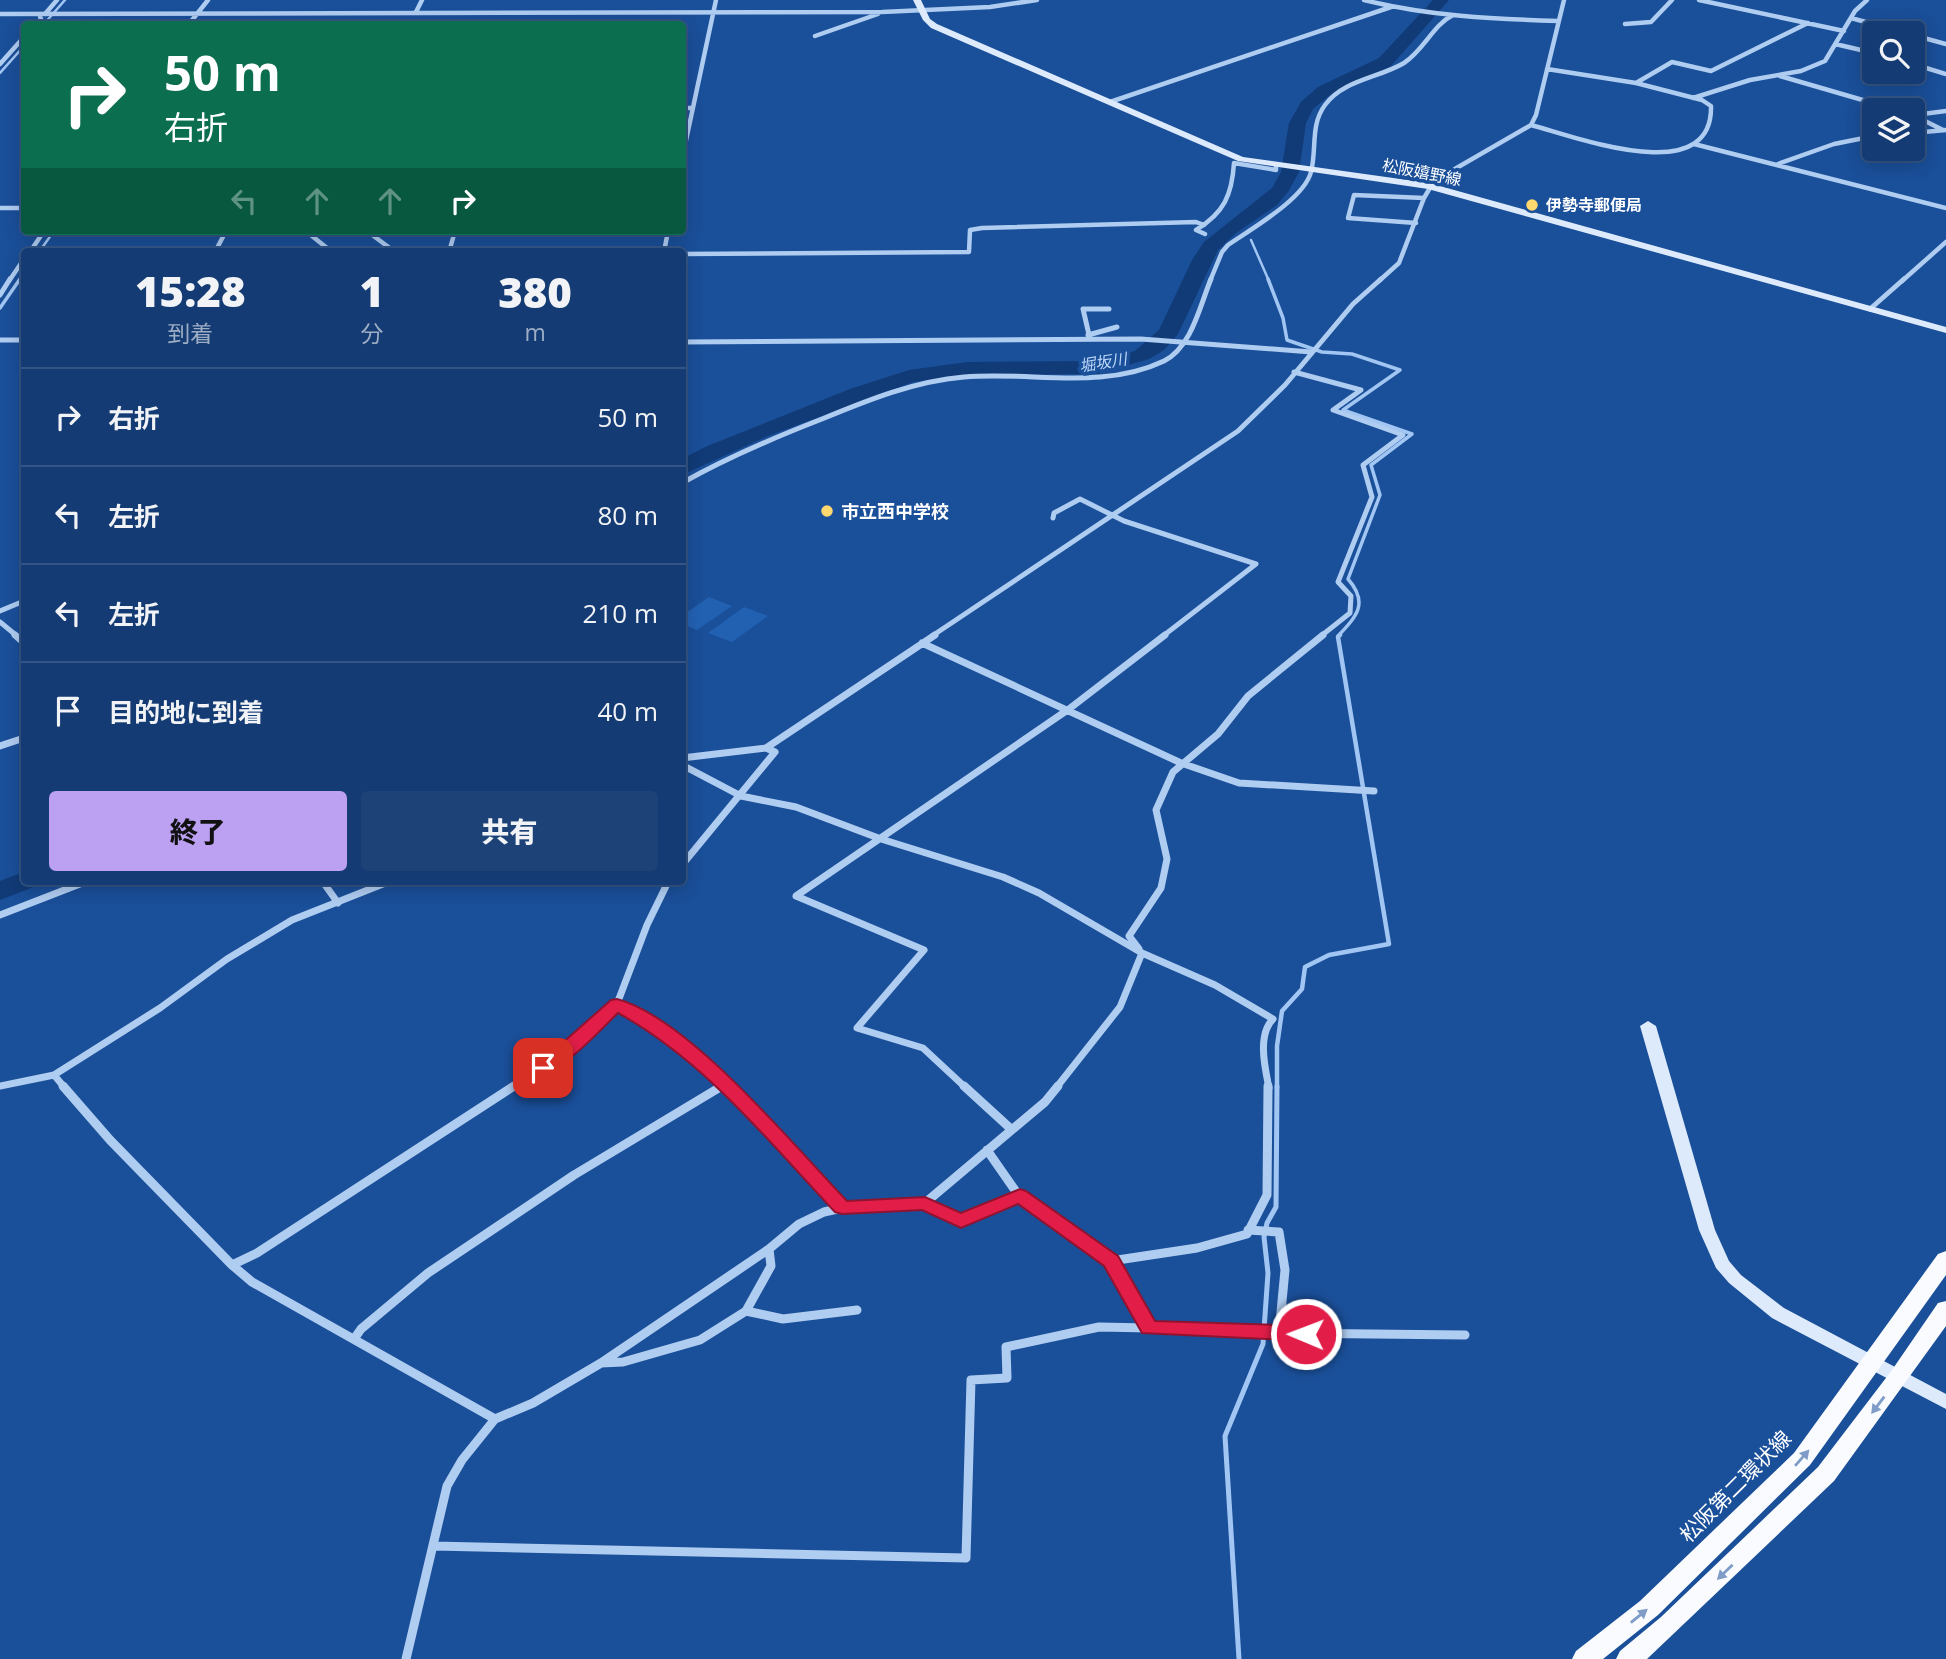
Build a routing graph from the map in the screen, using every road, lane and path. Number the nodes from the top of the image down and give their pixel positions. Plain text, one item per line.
1 (57, 0) edge
2 (208, 0) edge
3 (422, 0) edge
4 (716, 0) edge
5 (917, 0) edge
6 (1037, 0) edge
7 (1364, 0) edge
8 (1564, 0) edge
9 (1672, 0) edge
10 (1699, 0) edge
11 (1867, 0) edge
12 (1391, 7) junction
13 (921, 10) junction
14 (416, 12) junction
15 (713, 12) junction
16 (882, 12) junction
17 (44, 14) junction
18 (197, 14) junction
19 (0, 15) edge
20 (1450, 15) junction
21 (1851, 18) junction
22 (39, 21) edge
23 (191, 21) edge
24 (1558, 21) junction
25 (1862, 21) edge
26 (1808, 23) junction
27 (1625, 24) dead end
28 (1844, 31) junction
29 (815, 36) dead end
30 (1925, 38) edge
31 (21, 40) edge
32 (1835, 44) junction
33 (1946, 44) edge
34 (1862, 50) edge
35 (0, 64) edge
36 (1925, 68) edge
37 (1546, 69) junction
38 (1946, 74) edge
39 (1780, 76) junction
40 (1636, 83) junction
41 (1693, 98) junction
42 (1862, 100) edge
43 (1110, 102) junction
44 (686, 108) edge
45 (693, 108) junction
46 (1946, 111) edge
47 (1925, 114) edge
48 (1925, 120) edge
49 (1531, 125) junction
50 (1944, 130) edge
51 (1925, 132) edge
52 (1862, 138) edge
53 (686, 140) edge
54 (1694, 144) junction
55 (1777, 165) junction
56 (1276, 166) junction
57 (1312, 171) junction
58 (1429, 186) junction
59 (1424, 198) junction
60 (0, 208) edge
61 (21, 208) edge
62 (1946, 208) edge
63 (1416, 223) junction
64 (1204, 225) junction
65 (1205, 234) dead end
66 (316, 235) edge
67 (372, 235) edge
68 (1946, 242) edge
69 (327, 248) edge
70 (390, 248) edge
71 (686, 254) edge
72 (21, 264) edge
73 (0, 295) edge
74 (1109, 309) dead end
75 (1870, 309) junction
76 (1116, 327) dead end
77 (1946, 330) edge
78 (1089, 337) junction
79 (0, 340) edge
80 (21, 340) edge
81 (686, 342) edge
82 (1181, 344) junction
83 (1313, 350) junction
84 (1294, 372) junction
85 (686, 480) edge
86 (1112, 515) junction
87 (1053, 518) dead end
88 (21, 602) edge
89 (0, 611) edge
90 (0, 622) edge
91 (21, 640) edge
92 (922, 643) junction
93 (1069, 709) junction
94 (21, 739) edge
95 (0, 746) edge
96 (766, 748) junction
97 (686, 758) edge
98 (1181, 764) junction
99 (686, 767) edge
100 (1374, 790) dead end
101 (741, 796) junction
102 (881, 839) junction
103 (686, 859) edge
104 (78, 885) edge
105 (325, 885) edge
106 (381, 885) edge
107 (667, 885) edge
108 (338, 903) junction
109 (0, 915) edge
110 (1142, 953) junction
111 (617, 1004) junction
112 (1648, 1026) dead end
113 (54, 1075) junction
114 (725, 1084) junction
115 (0, 1086) edge
116 (1011, 1129) junction
117 (987, 1150) junction
118 (1020, 1196) junction
119 (925, 1203) junction
120 (842, 1208) junction
121 (1250, 1230) junction
122 (769, 1249) junction
123 (1946, 1259) edge
124 (1111, 1261) junction
125 (232, 1265) junction
126 (1946, 1309) edge
127 (857, 1310) dead end
128 (746, 1311) junction
129 (1149, 1328) junction
130 (1278, 1333) junction
131 (1465, 1335) dead end
132 (354, 1339) junction
133 (601, 1363) junction
134 (1873, 1363) junction
135 (1900, 1376) junction
136 (1946, 1402) edge
137 (495, 1419) junction
138 (435, 1545) junction
139 (406, 1659) edge
140 (1585, 1659) edge
141 (1629, 1659) edge

1 - 17 street
2 - 18 street
3 - 14 street
4 - 15 street
5 - 13 main road, 松阪嬉野線
6 - 13 street
7 - 12 street
8 - 24 street
9 - 27 street
10 - 26 street
11 - 21 street
12 - 20 street
12 - 43 street
13 - 16 street
13 - 43 main road, 松阪嬉野線
14 - 15 street
14 - 18 street
15 - 16 street
15 - 45 street
16 - 29 street
17 - 18 street
17 - 19 street
17 - 22 street
18 - 23 street
20 - 24 street
20 - 57 street
21 - 25 street
21 - 28 street
24 - 37 street
26 - 28 street
26 - 40 street
28 - 32 street
30 - 33 street
31 - 35 street
32 - 34 street
32 - 39 street
36 - 38 street
37 - 40 street
37 - 49 street
39 - 41 street
39 - 42 street
40 - 41 street
41 - 54 street
43 - 56 main road, 松阪嬉野線
44 - 45 street
45 - 53 street
46 - 47 street
48 - 50 street
49 - 54 street
49 - 58 street
50 - 51 street
52 - 55 street
54 - 55 street
55 - 62 street
56 - 57 main road, 松阪嬉野線
56 - 64 street
57 - 58 main road, 松阪嬉野線
57 - 82 street
58 - 59 street
58 - 75 main road, 松阪嬉野線
59 - 63 street
59 - 63 street
60 - 61 street
63 - 83 street
64 - 65 street
64 - 71 street
66 - 69 street
67 - 70 street
68 - 75 street
72 - 73 street
74 - 78 street
75 - 77 main road, 松阪嬉野線
76 - 78 street
78 - 81 street
78 - 82 street
79 - 80 street
82 - 83 street
82 - 85 street
83 - 84 street
84 - 86 street
84 - 98 street
86 - 87 street
86 - 92 street
86 - 93 street
88 - 89 street
90 - 91 street
92 - 93 street
92 - 96 street
93 - 98 street
93 - 102 street
94 - 95 street
96 - 97 street
96 - 101 street
98 - 100 street
98 - 110 street
99 - 101 street
101 - 102 street
101 - 103 street
102 - 110 street
102 - 116 street
104 - 109 street
105 - 108 street
106 - 108 street
107 - 111 street
108 - 113 street
110 - 116 street
110 - 121 street
111 - 114 street
111 - 125 street
112 - 134 main road
113 - 115 street
113 - 125 street
114 - 120 street
114 - 132 street
116 - 117 street
117 - 118 street
117 - 119 street
118 - 119 street
118 - 124 street
119 - 120 street
120 - 122 street
121 - 124 street
121 - 130 street
122 - 128 street
122 - 133 street
123 - 134 main road, 松阪第二環状線
124 - 129 street
125 - 132 street
126 - 135 main road
127 - 128 street
128 - 133 street
129 - 130 street
129 - 138 street
130 - 131 street
132 - 137 street
133 - 137 street
134 - 135 main road
140 -> 134 main road, 松阪第二環状線
135 - 136 main road
135 -> 141 main road
137 - 138 street
138 - 139 street

